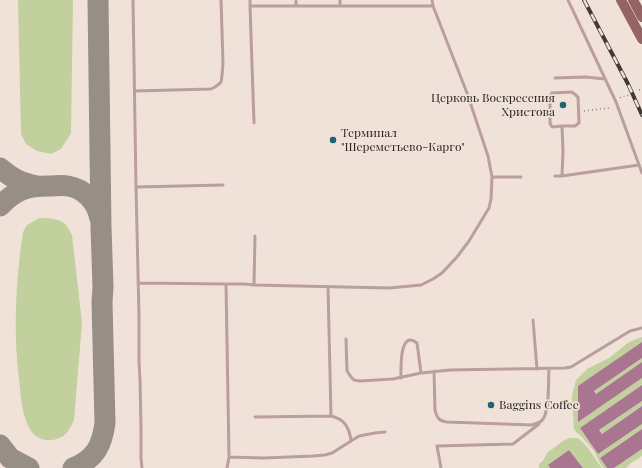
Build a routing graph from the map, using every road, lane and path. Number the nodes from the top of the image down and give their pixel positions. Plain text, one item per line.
1 (133, 0) edge
2 (221, 0) edge
3 (250, 0) edge
4 (296, 0) edge
5 (340, 0) edge
6 (432, 0) edge
7 (568, 0) edge
8 (621, 0) edge
9 (632, 0) edge
10 (250, 6) junction
11 (296, 6) junction
12 (340, 6) junction
13 (433, 6) junction
14 (642, 17) edge
15 (642, 39) edge
16 (555, 78) dead end
17 (605, 79) junction
18 (642, 89) edge
19 (639, 90) dead end
20 (135, 91) junction
21 (629, 95) dead end
22 (616, 102) junction
23 (579, 112) junction
24 (254, 123) dead end
25 (562, 126) junction
26 (639, 165) junction
27 (642, 172) edge
28 (555, 176) dead end
29 (562, 176) junction
30 (492, 177) junction
31 (521, 177) dead end
32 (223, 185) dead end
33 (136, 187) junction
34 (255, 236) dead end
35 (138, 283) junction
36 (226, 284) junction
37 (254, 285) junction
38 (328, 287) junction
39 (533, 320) dead end
40 (642, 328) edge
41 (346, 339) dead end
42 (537, 369) junction
43 (549, 369) junction
44 (434, 371) junction
45 (421, 373) junction
46 (401, 378) junction
47 (331, 416) junction
48 (255, 417) dead end
49 (540, 422) junction
50 (386, 432) dead end
51 (351, 440) junction
52 (229, 457) junction
53 (142, 468) edge
54 (227, 468) edge
55 (442, 468) edge

1 - 20 lane
2 - 20 lane
3 - 10 lane
4 - 11 lane
5 - 12 lane
6 - 13 lane
7 - 17 lane
8 - 15 main road
9 - 14 main road
10 - 11 lane
10 - 24 lane
11 - 12 lane
12 - 13 lane
13 - 30 lane
16 - 17 lane
17 - 22 lane
18 - 19 path
20 - 33 lane
21 - 22 path
22 - 23 path
22 - 26 lane
23 - 25 lane
23 - 25 lane
25 - 29 lane
26 - 27 lane
26 - 29 lane
28 - 29 lane
30 - 31 lane
30 - 38 lane
32 - 33 lane
33 - 35 lane
34 - 37 lane
35 - 36 lane
35 - 53 lane
36 - 37 lane
36 - 52 lane
37 - 38 lane
38 - 47 lane
39 - 42 lane
40 - 43 lane
41 - 46 lane
42 - 43 lane
42 - 44 lane
43 - 49 lane
44 - 45 lane
44 - 49 lane
45 - 46 lane
45 - 46 lane
47 - 48 lane
47 - 51 lane
49 - 55 lane
50 - 51 lane
51 - 52 lane
52 - 54 lane

